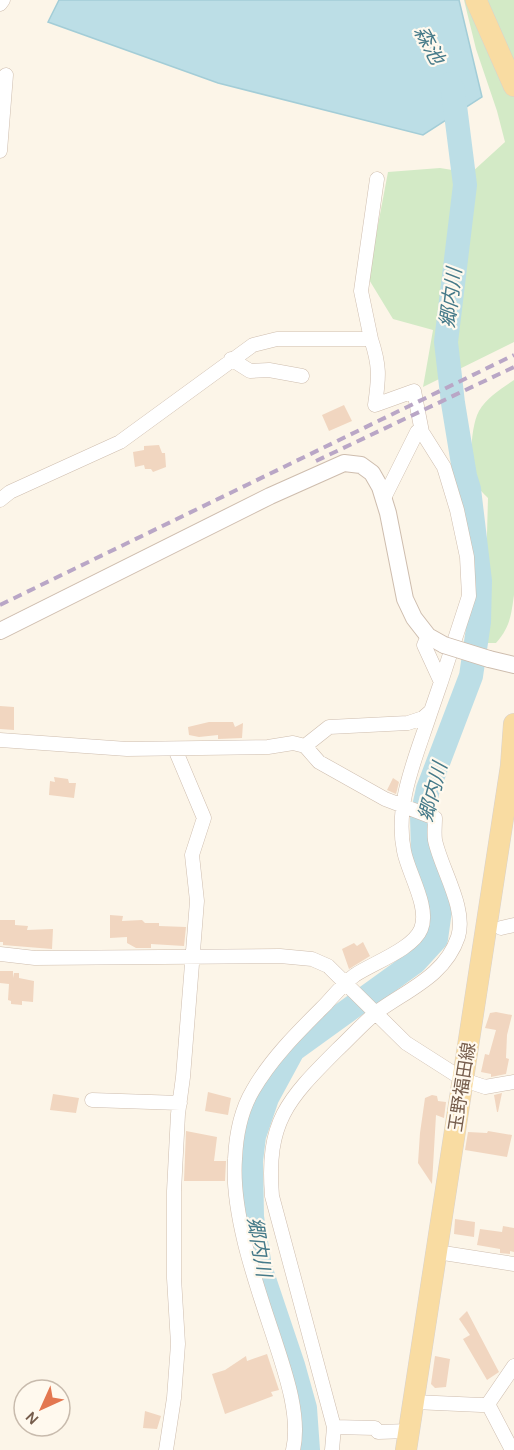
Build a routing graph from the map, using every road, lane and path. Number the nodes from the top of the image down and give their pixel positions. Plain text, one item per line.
1 (3, 0) edge
2 (476, 0) edge
3 (0, 4) edge
4 (6, 75) dead end
5 (514, 86) edge
6 (0, 151) edge
7 (377, 179) dead end
8 (371, 339) junction
9 (231, 359) junction
10 (302, 376) dead end
11 (423, 432) junction
12 (384, 498) junction
13 (0, 500) edge
14 (0, 631) edge
15 (429, 636) junction
16 (514, 665) edge
17 (441, 682) junction
18 (432, 711) junction
19 (408, 723) junction
20 (514, 724) edge
21 (424, 733) junction
22 (0, 740) edge
23 (305, 746) junction
24 (175, 749) junction
25 (404, 806) junction
26 (459, 934) junction
27 (474, 934) dead end
28 (0, 954) edge
29 (192, 956) junction
30 (350, 986) junction
31 (375, 1010) junction
32 (464, 1080) junction
33 (514, 1082) edge
34 (92, 1100) dead end
35 (180, 1103) junction
36 (437, 1252) junction
37 (514, 1263) edge
38 (514, 1366) edge
39 (414, 1402) junction
40 (489, 1404) junction
41 (334, 1427) junction
42 (408, 1441) edge
43 (166, 1450) edge
44 (293, 1450) edge
45 (332, 1450) edge
46 (512, 1450) edge

1 - 3 street
2 - 5 main road
4 - 6 street
7 - 8 street
8 - 9 street
8 - 11 street
9 - 10 street
9 - 13 street
11 - 12 street
11 - 17 street
12 - 14 street
12 - 15 street
15 - 16 street, bridge
15 - 17 street
17 - 18 street
18 - 19 street
18 - 21 street
19 - 21 street
19 - 23 street
20 - 32 main road, 玉野福田線
21 - 25 street
22 - 24 street
23 - 24 street
23 - 25 street
24 - 29 street
25 - 26 street
25 - 30 street
26 - 27 street
26 - 31 street
28 - 29 street
29 - 30 street
29 - 35 street
30 - 31 street
30 - 44 street
31 - 32 street
31 - 41 street
32 - 33 street
32 - 36 main road, 玉野福田線
34 - 35 street
35 - 43 street
36 - 37 street
36 - 39 main road, 玉野福田線
38 - 40 street
39 - 40 street
39 - 42 main road, 玉野福田線
40 - 46 street
41 - 42 street
41 - 45 street

